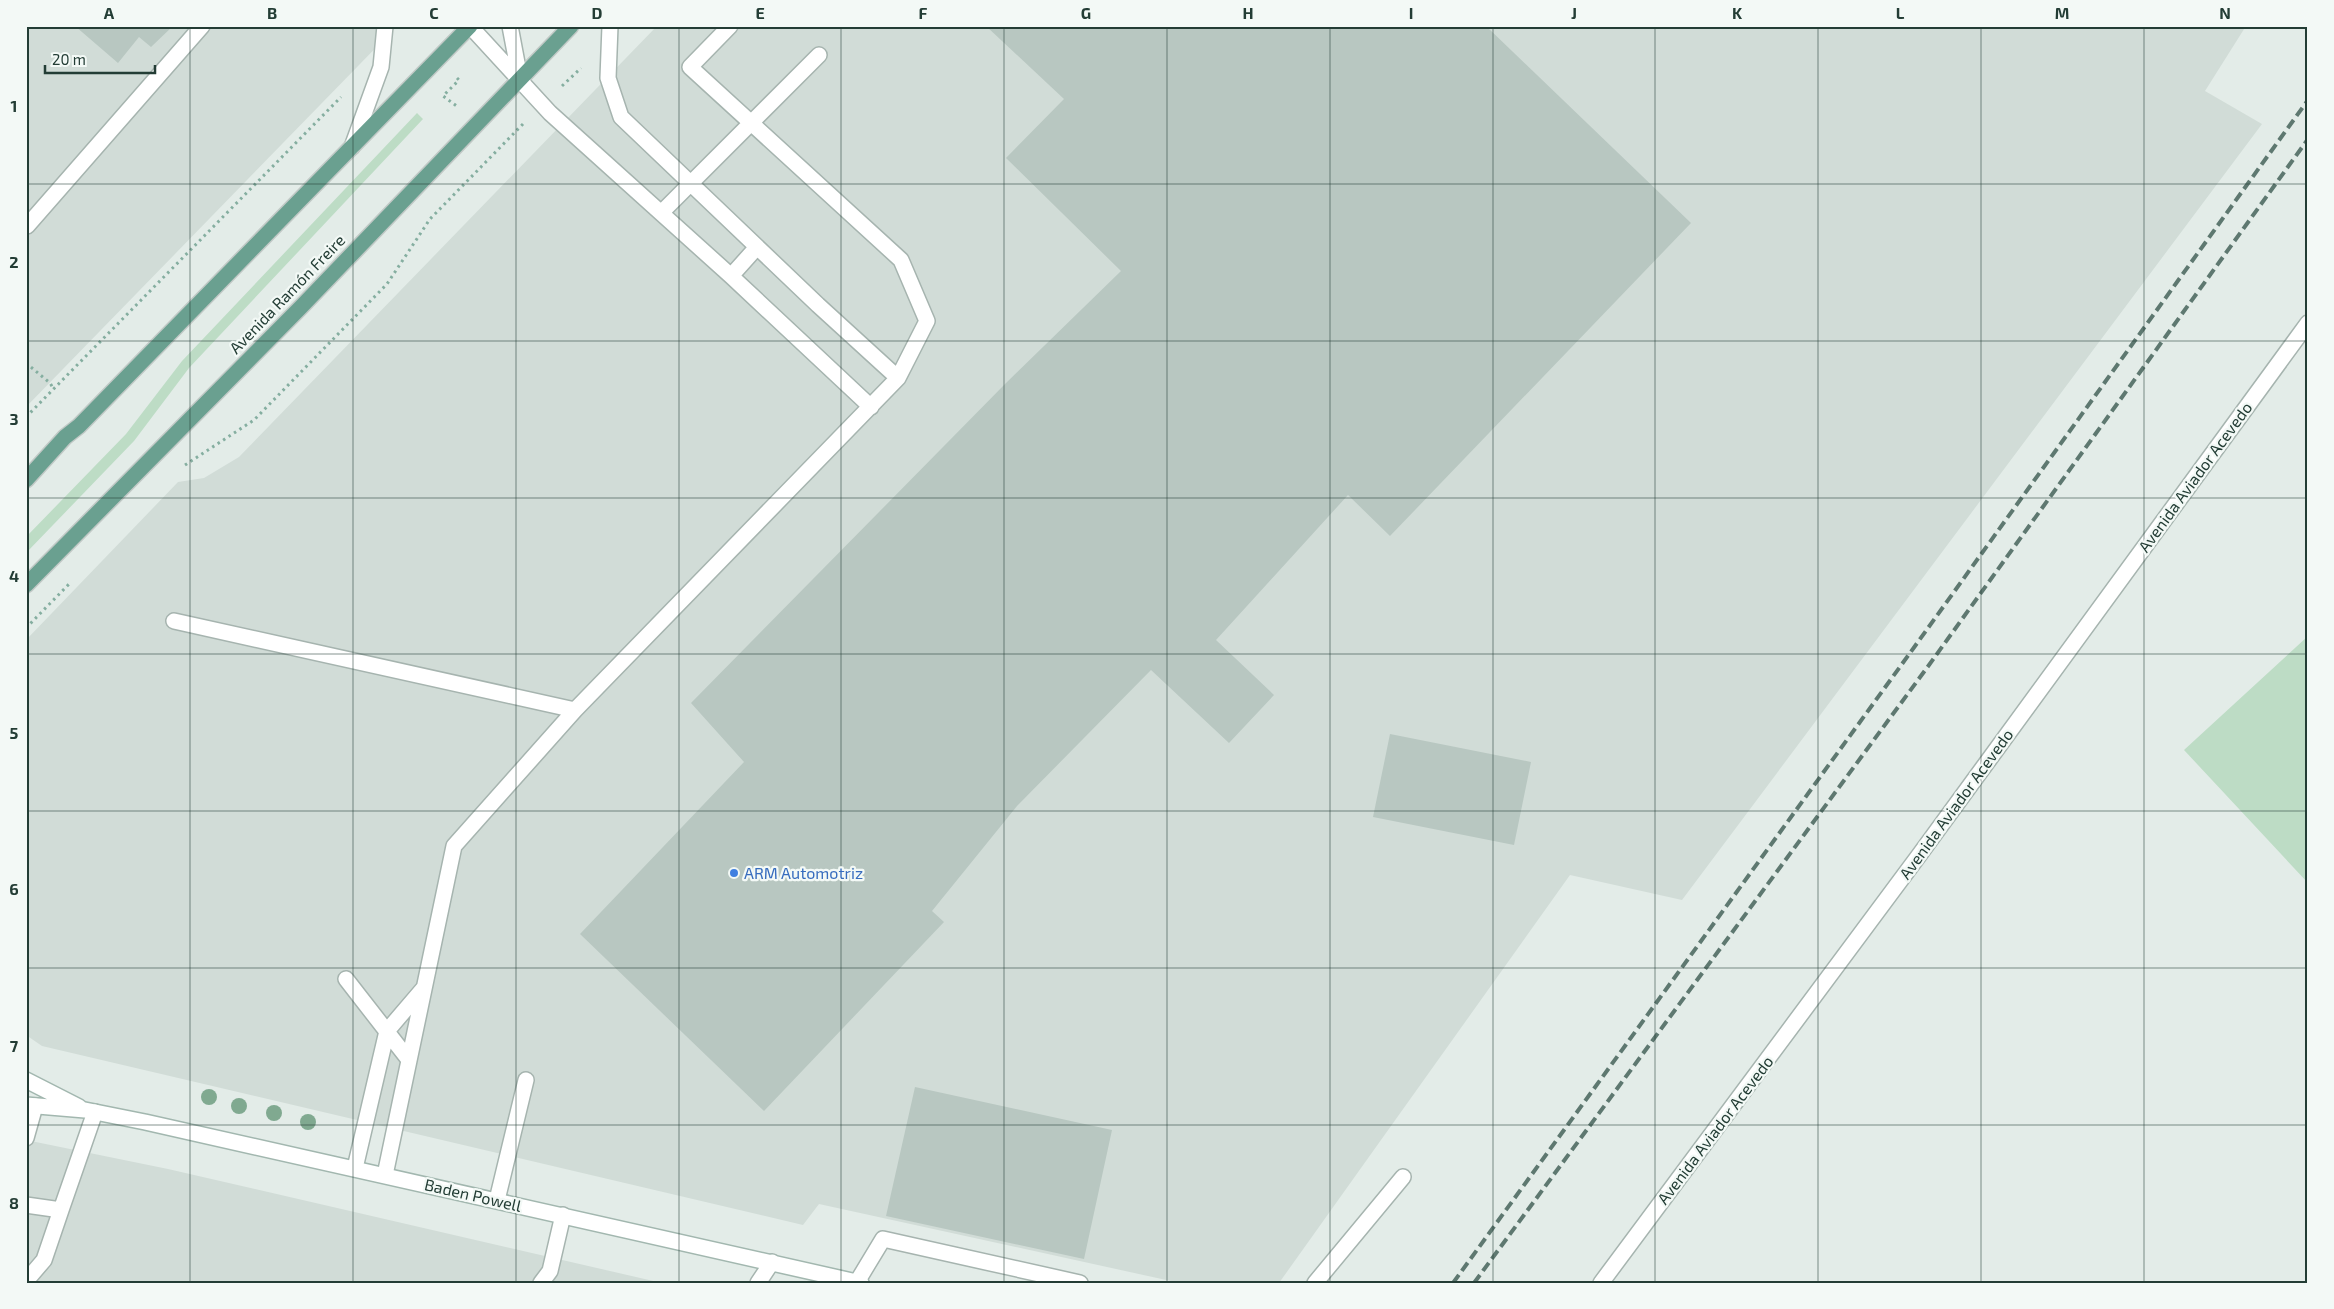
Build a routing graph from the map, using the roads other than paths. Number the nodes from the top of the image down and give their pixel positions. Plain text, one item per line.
1 (202, 26) edge
2 (385, 26) edge
3 (470, 26) edge
4 (510, 26) edge
5 (571, 26) edge
6 (610, 26) edge
7 (730, 26) edge
8 (818, 55) dead end
9 (520, 79) junction
10 (750, 124) junction
11 (352, 148) junction
12 (690, 184) junction
13 (661, 213) junction
14 (27, 226) edge
15 (757, 247) junction
16 (731, 276) junction
17 (2308, 323) edge
18 (898, 378) junction
19 (871, 406) junction
20 (26, 480) edge
21 (26, 585) edge
22 (174, 621) dead end
23 (575, 710) junction
24 (346, 979) dead end
25 (424, 988) junction
26 (386, 1031) junction
27 (409, 1060) junction
28 (26, 1080) edge
29 (526, 1080) dead end
30 (31, 1106) edge
31 (90, 1111) junction
32 (26, 1138) edge
33 (355, 1168) junction
34 (385, 1174) junction
35 (1402, 1177) dead end
36 (497, 1200) junction
37 (26, 1205) edge
38 (61, 1210) junction
39 (563, 1216) junction
40 (772, 1262) junction
41 (26, 1281) edge
42 (859, 1282) edge
43 (541, 1283) edge
44 (758, 1283) edge
45 (1080, 1283) edge
46 (1315, 1283) edge
47 (1601, 1283) edge

1 - 14 street
2 - 11 street
3 - 9 street
3 - 11 main road
4 - 9 street
5 - 9 main road, Avenida Ramón Freire
6 - 12 street
7 - 10 street
8 - 10 street
9 - 13 street
9 - 21 main road, Avenida Ramón Freire
10 - 12 street
10 - 18 street
11 - 20 main road
12 - 13 street
12 - 15 street
13 - 16 street
15 - 16 street
15 - 18 street
16 - 19 street
17 - 47 street, Avenida Aviador Acevedo
18 - 19 street
19 - 23 street
22 - 23 street
23 - 25 street
24 - 26 street
25 - 26 street
25 - 27 street
26 - 27 street
26 - 33 street
27 - 34 street
28 - 31 street, Baden Powell
29 - 36 street
30 - 31 street, Baden Powell
30 - 32 street
31 - 33 street, Baden Powell
31 - 38 street
33 - 34 street, Baden Powell
34 - 36 street, Baden Powell
35 - 46 street
36 - 39 street, Baden Powell
37 - 38 street
38 - 41 street
39 - 40 street, Baden Powell
39 - 43 street
40 - 42 street, Baden Powell
40 - 44 street
42 - 45 street

